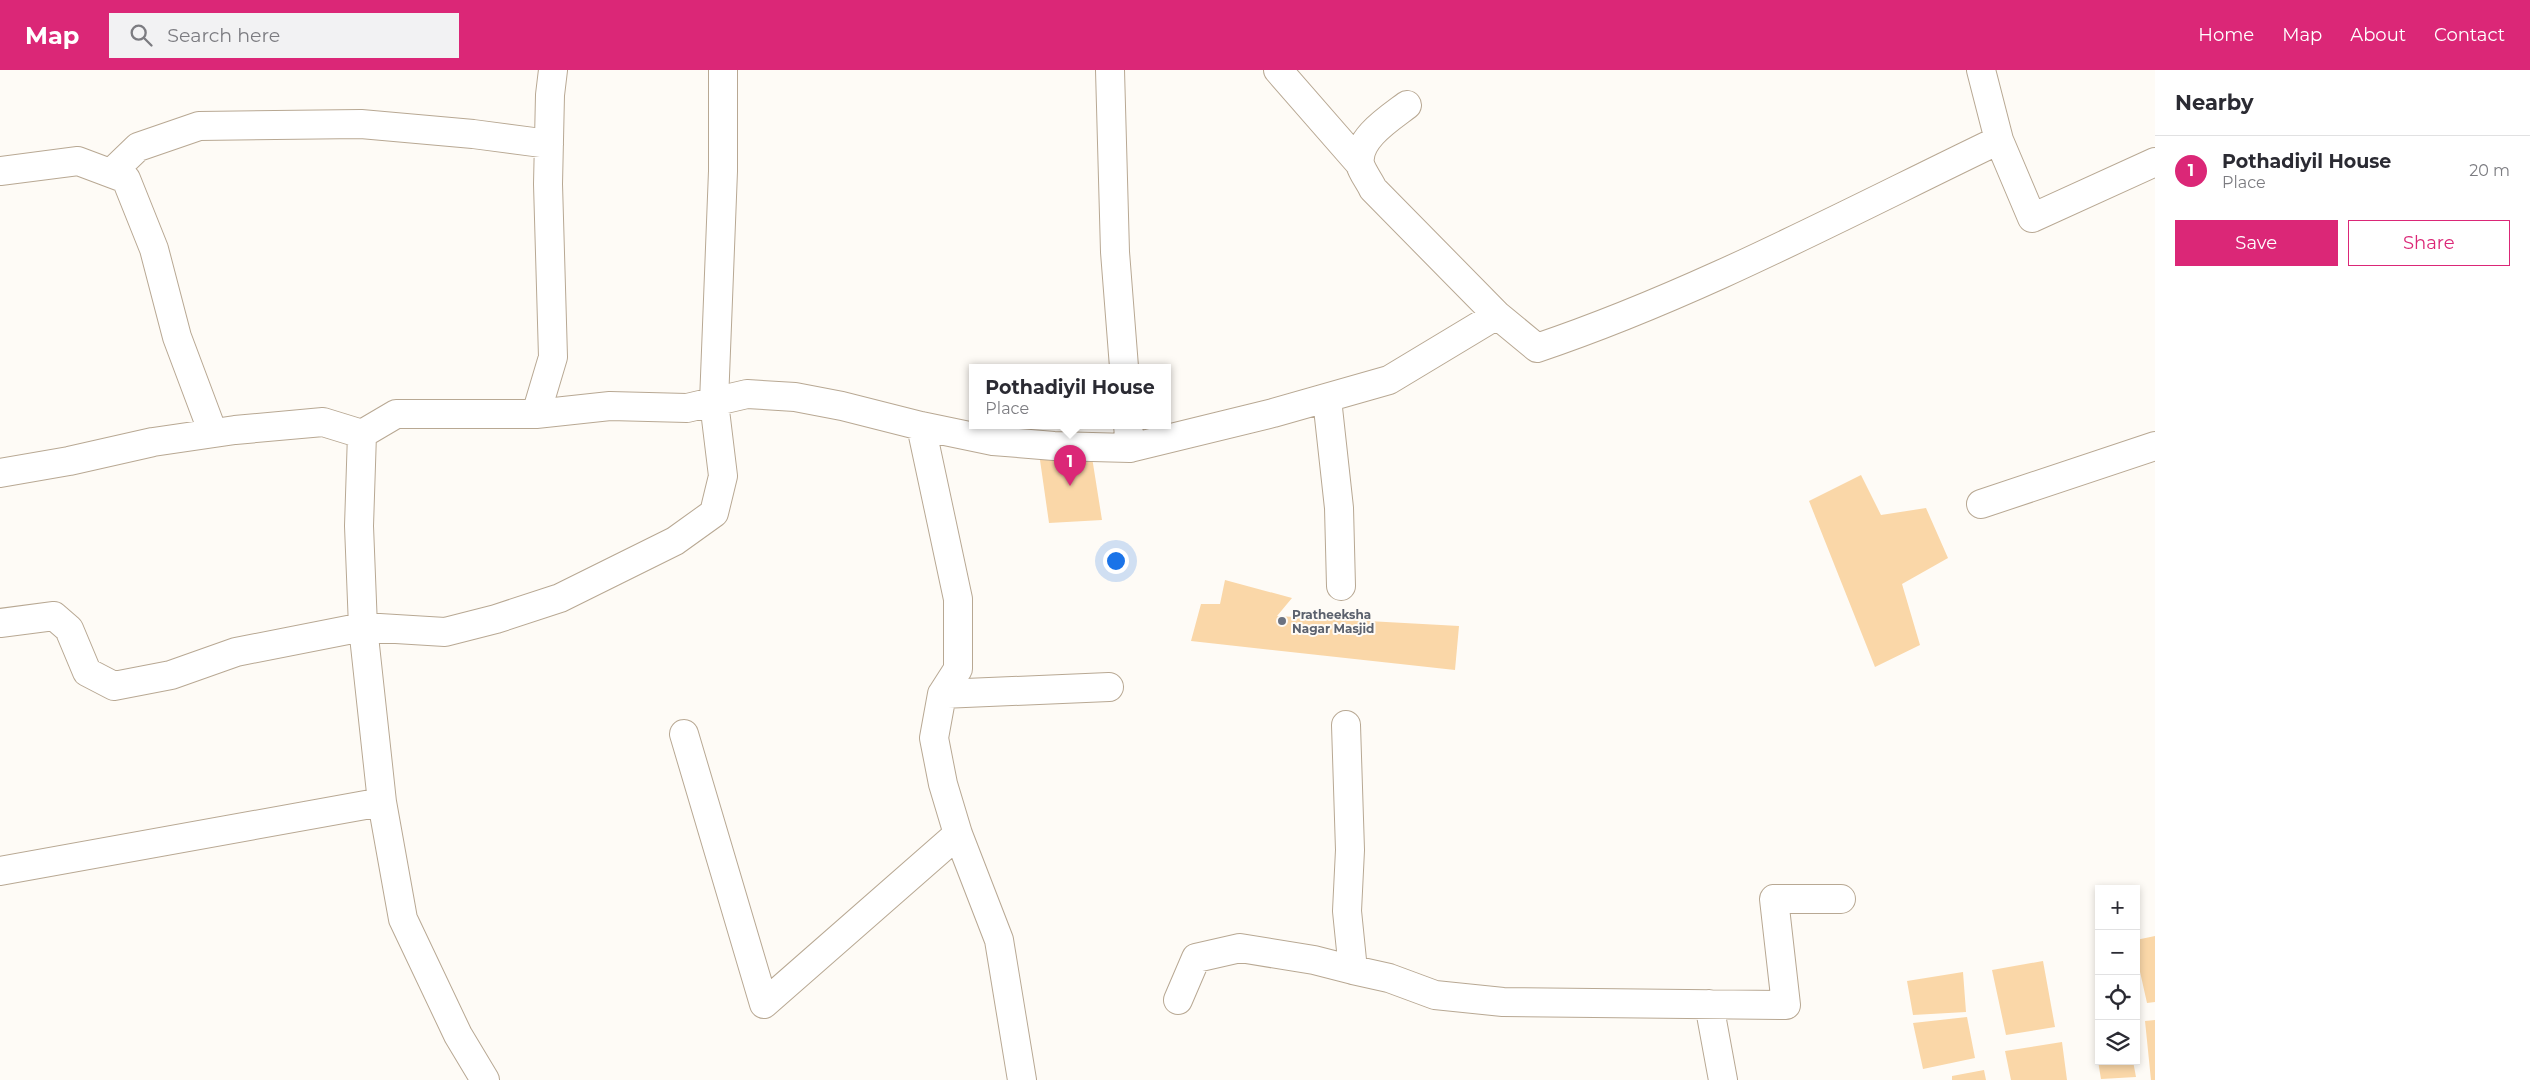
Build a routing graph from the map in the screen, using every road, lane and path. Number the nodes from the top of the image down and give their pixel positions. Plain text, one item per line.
1 (553, 70) edge
2 (723, 70) edge
3 (1110, 70) edge
4 (1278, 70) edge
5 (1981, 70) edge
6 (1407, 105) dead end
7 (1999, 140) junction
8 (549, 144) junction
9 (2155, 162) edge
10 (1360, 164) junction
11 (0, 171) edge
12 (110, 173) junction
13 (1497, 315) junction
14 (1124, 364) edge
15 (1326, 399) junction
16 (714, 402) junction
17 (536, 414) junction
18 (921, 426) junction
19 (1170, 429) edge
20 (1171, 429) edge
21 (213, 433) junction
22 (362, 434) junction
23 (1129, 437) edge
24 (2155, 446) edge
25 (0, 473) edge
26 (1980, 504) dead end
27 (1341, 586) dead end
28 (0, 623) edge
29 (363, 627) junction
30 (1109, 687) dead end
31 (942, 694) junction
32 (1346, 725) dead end
33 (684, 734) dead end
34 (382, 802) junction
35 (958, 834) junction
36 (0, 871) edge
37 (1841, 899) dead end
38 (1354, 970) junction
39 (1178, 1000) dead end
40 (1709, 1004) junction
41 (485, 1080) edge
42 (1022, 1080) edge
43 (1723, 1080) edge

1 - 8 street
2 - 16 street
3 - 14 street
4 - 10 street
5 - 7 street
6 - 10 street
7 - 9 street
7 - 13 street
8 - 12 street
8 - 17 street
10 - 13 street
11 - 12 street
12 - 21 street
13 - 15 street
15 - 20 street
15 - 27 street
16 - 17 street
16 - 18 street
16 - 29 street
17 - 22 street
18 - 23 street
18 - 31 street
19 - 23 street
21 - 22 street
21 - 25 street
22 - 29 street
24 - 26 street
28 - 29 street
29 - 34 street
30 - 31 street
31 - 35 street
32 - 38 street
33 - 35 street
34 - 36 street
34 - 41 street
35 - 42 street
37 - 40 street
38 - 39 street
38 - 40 street
40 - 43 street

